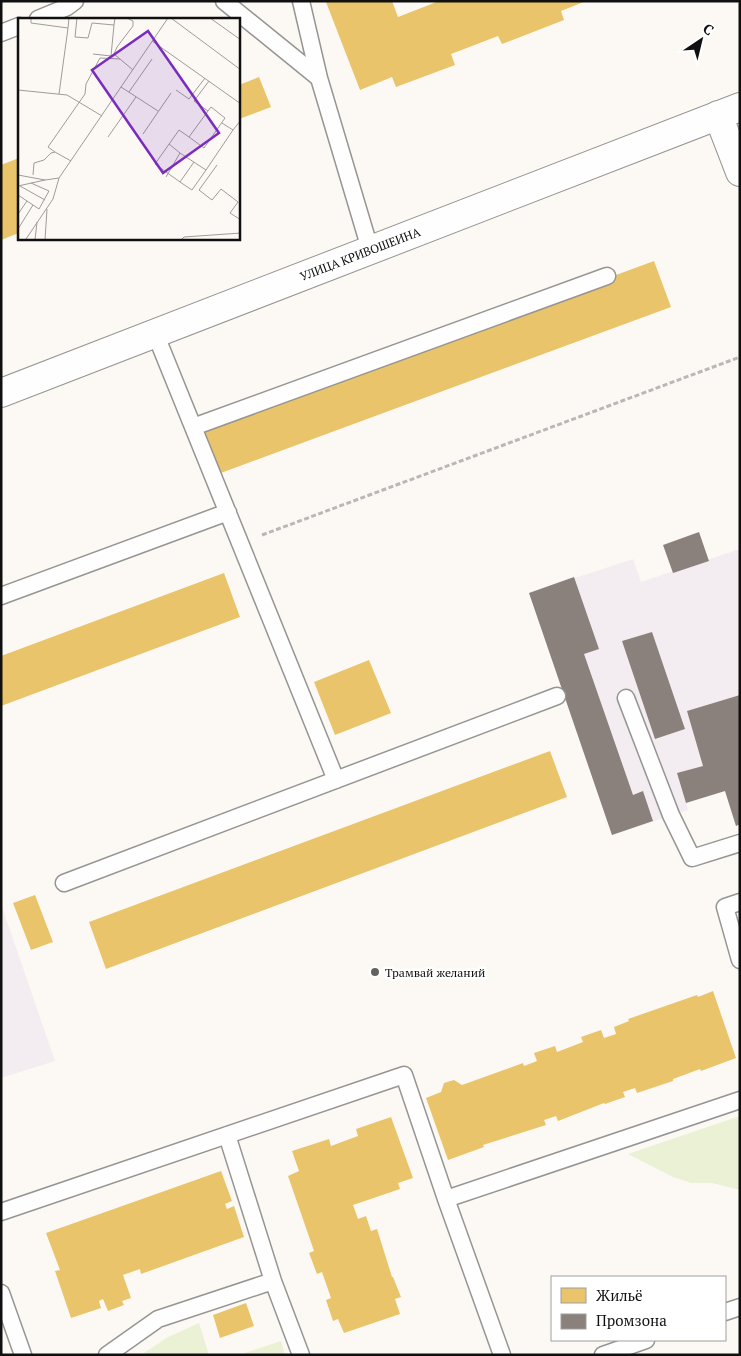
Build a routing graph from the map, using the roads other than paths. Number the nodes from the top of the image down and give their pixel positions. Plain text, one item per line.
1 (75, 1) edge
2 (224, 1) edge
3 (301, 1) edge
4 (40, 18) edge
5 (18, 26) edge
6 (1, 33) edge
7 (319, 78) junction
8 (729, 111) edge
9 (740, 172) edge
10 (370, 250) junction
11 (607, 276) dead end
12 (155, 333) junction
13 (1, 393) edge
14 (193, 427) junction
15 (228, 512) junction
16 (1, 596) edge
17 (557, 696) dead end
18 (626, 698) dead end
19 (336, 780) junction
20 (740, 843) edge
21 (64, 883) dead end
22 (740, 902) edge
23 (740, 960) edge
24 (740, 1100) edge
25 (227, 1135) junction
26 (446, 1199) junction
27 (1, 1212) edge
28 (273, 1281) junction
29 (1, 1293) edge
30 (740, 1306) edge
31 (726, 1312) edge
32 (643, 1341) edge
33 (23, 1355) edge
34 (107, 1355) edge
35 (301, 1355) edge
36 (502, 1355) edge
37 (603, 1355) edge

1 - 4 lane
2 - 7 lane
3 - 7 lane
5 - 6 lane
7 - 10 lane
8 - 9 street, УЛИЦА КРИВОШЕИНА
8 - 10 street, УЛИЦА КРИВОШЕИНА
10 - 12 street, УЛИЦА КРИВОШЕИНА
11 - 14 lane
12 - 13 street, УЛИЦА КРИВОШЕИНА
12 - 14 lane
14 - 15 lane
15 - 16 lane
15 - 19 lane
17 - 19 lane
18 - 20 lane
19 - 21 lane
22 - 23 lane
24 - 26 lane
25 - 26 lane
25 - 27 lane
25 - 28 lane
26 - 36 lane
28 - 34 lane
28 - 35 lane
29 - 33 lane
30 - 31 lane
32 - 37 lane

